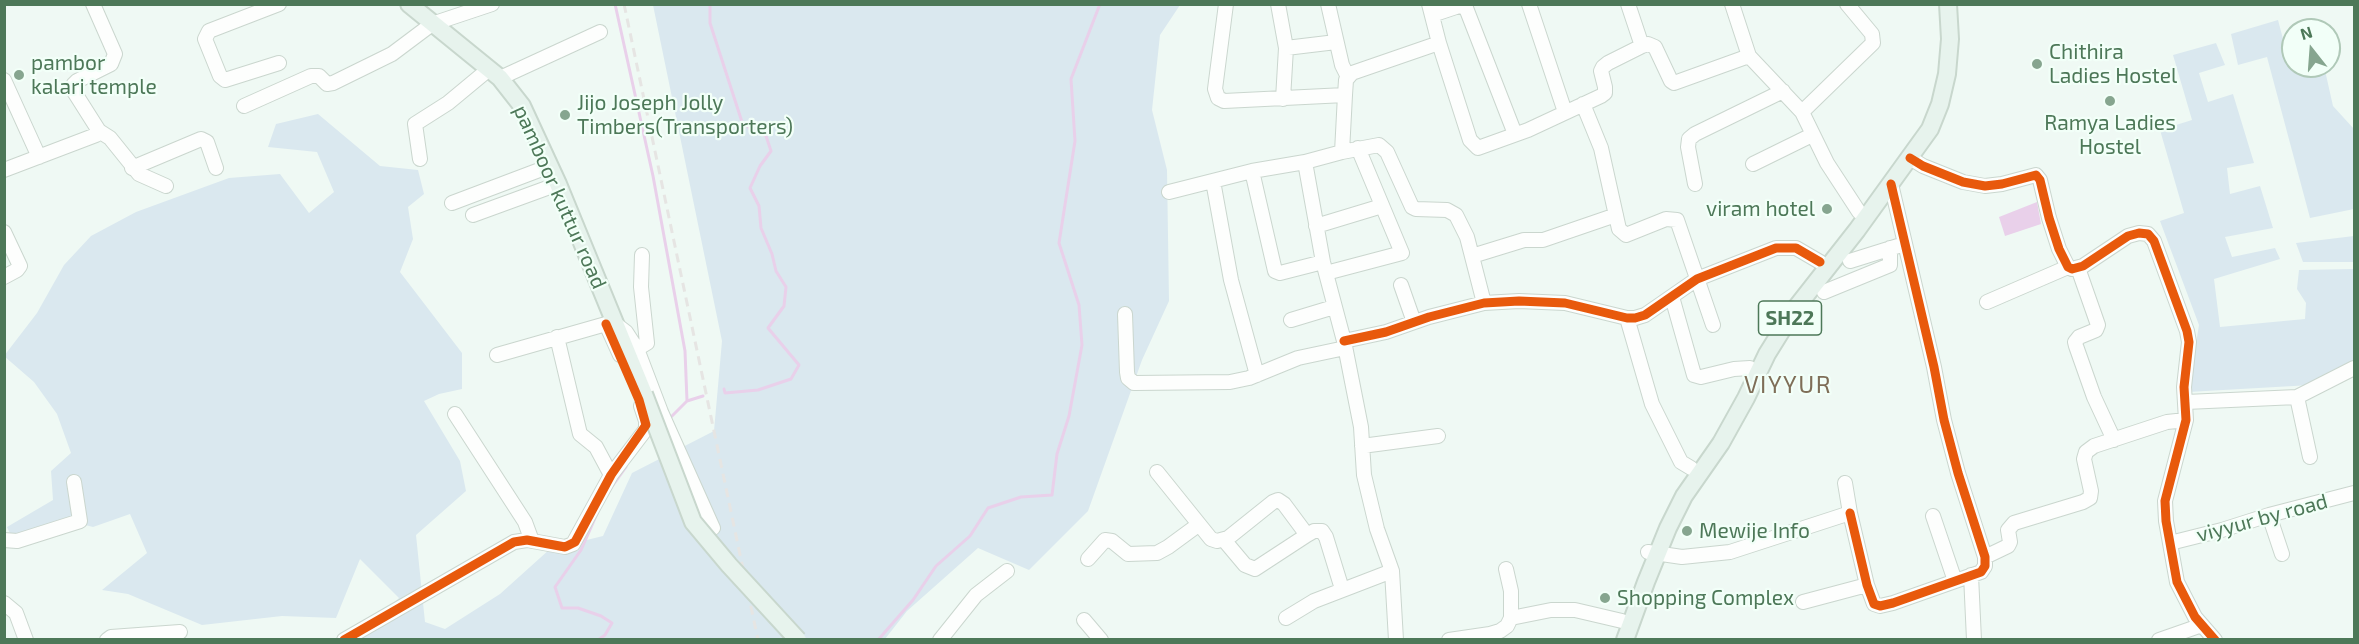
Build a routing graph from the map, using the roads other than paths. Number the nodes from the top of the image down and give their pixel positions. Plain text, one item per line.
1 (93, 4) edge
2 (279, 4) edge
3 (409, 4) edge
4 (492, 4) edge
5 (1226, 4) edge
6 (1278, 4) edge
7 (1328, 4) edge
8 (1529, 4) edge
9 (1628, 4) edge
10 (1732, 4) edge
11 (1847, 4) edge
12 (1939, 4) edge
13 (1948, 4) edge
14 (1430, 10) edge
15 (432, 24) junction
16 (600, 32) dead end
17 (1336, 42) junction
18 (1439, 43) junction
19 (1642, 46) junction
20 (1286, 48) junction
21 (1749, 56) junction
22 (279, 63) dead end
23 (494, 73) junction
24 (1348, 77) junction
25 (4, 80) edge
26 (1783, 91) junction
27 (1345, 95) junction
28 (1283, 99) junction
29 (1583, 104) junction
30 (244, 106) dead end
31 (1565, 112) junction
32 (1802, 112) junction
33 (99, 131) junction
34 (1515, 134) junction
35 (1812, 135) junction
36 (1358, 148) junction
37 (1341, 152) junction
38 (39, 157) junction
39 (420, 159) dead end
40 (1305, 162) junction
41 (1753, 164) dead end
42 (550, 166) junction
43 (132, 168) junction
44 (216, 168) dead end
45 (4, 170) edge
46 (1899, 170) junction
47 (1252, 171) junction
48 (1213, 181) junction
49 (558, 184) junction
50 (1695, 184) dead end
51 (166, 186) dead end
52 (1169, 192) dead end
53 (452, 204) dead end
54 (1382, 206) junction
55 (1858, 212) junction
56 (1616, 214) junction
57 (473, 215) dead end
58 (1316, 226) junction
59 (4, 232) edge
60 (1906, 243) junction
61 (1890, 248) junction
62 (642, 255) dead end
63 (1472, 256) junction
64 (1850, 261) dead end
65 (1820, 262) junction
66 (1324, 268) junction
67 (2073, 268) junction
68 (4, 277) edge
69 (1697, 279) junction
70 (1401, 285) dead end
71 (1824, 292) dead end
72 (1672, 297) junction
73 (1987, 302) dead end
74 (1484, 303) junction
75 (1334, 307) junction
76 (1125, 314) dead end
77 (1626, 318) junction
78 (1291, 320) dead end
79 (1414, 322) junction
80 (609, 323) junction
81 (1713, 326) dead end
82 (557, 337) junction
83 (1345, 344) junction
84 (637, 349) junction
85 (497, 355) dead end
86 (1750, 368) junction
87 (2353, 372) edge
88 (1257, 375) junction
89 (2297, 397) junction
90 (2186, 402) junction
91 (455, 414) dead end
92 (2186, 420) junction
93 (1438, 436) dead end
94 (2114, 440) junction
95 (1362, 446) junction
96 (2310, 457) dead end
97 (1690, 468) junction
98 (1157, 472) dead end
99 (611, 475) junction
100 (74, 482) dead end
101 (1845, 483) dead end
102 (2355, 494) edge
103 (1850, 513) junction
104 (2269, 514) junction
105 (1933, 516) dead end
106 (1198, 525) junction
107 (713, 528) dead end
108 (1307, 535) junction
109 (4, 540) edge
110 (1224, 540) junction
111 (532, 541) junction
112 (2170, 543) junction
113 (1652, 553) junction
114 (2283, 554) dead end
115 (1985, 557) junction
116 (1088, 560) dead end
117 (1506, 569) dead end
118 (1007, 571) dead end
119 (1392, 571) junction
120 (1971, 575) junction
121 (1955, 581) junction
122 (1867, 585) junction
123 (1342, 589) junction
124 (1803, 602) dead end
125 (4, 603) edge
126 (1286, 618) dead end
127 (1511, 618) junction
128 (1084, 620) dead end
129 (1622, 621) junction
130 (2202, 625) junction
131 (180, 632) dead end
132 (26, 639) edge
133 (107, 639) edge
134 (344, 639) edge
135 (798, 639) edge
136 (940, 639) edge
137 (1101, 639) edge
138 (1396, 639) edge
139 (1449, 639) edge
140 (1616, 639) edge
141 (1625, 639) edge
142 (1974, 639) edge
143 (2166, 639) edge
144 (2215, 639) edge

1 - 33 street
2 - 22 street
3 - 15 main road, pamboor kuttur road
4 - 15 street
5 - 28 street
6 - 20 street
7 - 17 street
8 - 31 street
9 - 19 street
10 - 21 street
11 - 32 street
12 - 46 main road, SH22
13 - 46 main road, SH22
14 - 18 street
14 - 34 street
15 - 23 main road, pamboor kuttur road
15 - 30 street
16 - 23 street
17 - 20 street
17 - 24 street
18 - 24 street
18 - 34 street
19 - 21 street
19 - 29 street
20 - 28 street
21 - 26 street
23 - 39 street
23 - 42 main road, pamboor kuttur road
24 - 27 street
25 - 38 street
26 - 32 street
26 - 50 street
27 - 28 street
27 - 37 street
29 - 31 street
29 - 56 street
31 - 34 street
32 - 35 street
33 - 38 street
33 - 43 street
35 - 41 street
35 - 55 street
36 - 37 street
36 - 54 street
36 - 63 street
37 - 40 street
38 - 45 street
40 - 47 street
40 - 58 street
42 - 49 main road, pamboor kuttur road
42 - 53 street
43 - 44 street
43 - 51 street
46 - 55 main road, SH22
46 - 60 street
46 - 67 street
46 - 113 main road, SH22
47 - 48 street
47 - 66 street
48 - 52 street
48 - 88 street
49 - 57 street
49 - 80 main road, pamboor kuttur road
54 - 58 street
54 - 66 street
55 - 65 main road, SH22
56 - 63 street
56 - 69 street
58 - 66 street
59 - 68 street
60 - 61 street
60 - 115 street
61 - 64 street
61 - 71 street
62 - 84 street
63 - 74 street
65 - 69 street
65 - 86 main road, SH22
66 - 75 street
67 - 73 street
67 - 90 street, viyyur by road
67 - 94 street
69 - 72 street
69 - 81 street
70 - 79 street
72 - 77 street
72 - 86 street
74 - 77 street
74 - 79 street
75 - 78 street
75 - 83 street
76 - 88 street
77 - 97 street
79 - 83 street
80 - 82 street
80 - 84 street
80 - 99 street
80 - 135 main road, pamboor kuttur road, bridge
82 - 85 street
82 - 99 street
83 - 88 street
83 - 95 street
84 - 107 street
86 - 97 main road, SH22
87 - 89 street
89 - 90 street
89 - 96 street
90 - 92 street, viyyur by road
91 - 111 street
92 - 94 street
92 - 112 street, viyyur by road
93 - 95 street
94 - 115 street
95 - 119 street
97 - 113 main road, SH22
98 - 106 street
99 - 111 street
100 - 109 street
101 - 103 street
102 - 104 street, viyyur by road
103 - 113 street
103 - 122 street
104 - 112 street, viyyur by road
104 - 114 street
105 - 121 street
106 - 110 street
106 - 116 street
108 - 110 street
108 - 110 street
108 - 123 street
111 - 134 street
112 - 130 street, viyyur by road
113 - 129 main road, SH22
113 - 141 main road, SH22
115 - 120 street
117 - 127 street
118 - 136 street
119 - 123 street
119 - 138 street
120 - 121 street
120 - 142 street
121 - 122 street
122 - 124 street
123 - 126 street
125 - 132 street
127 - 129 street
127 - 139 street
128 - 137 street
129 - 140 main road, SH22
130 - 143 street
130 - 144 street, viyyur by road
131 - 133 street

